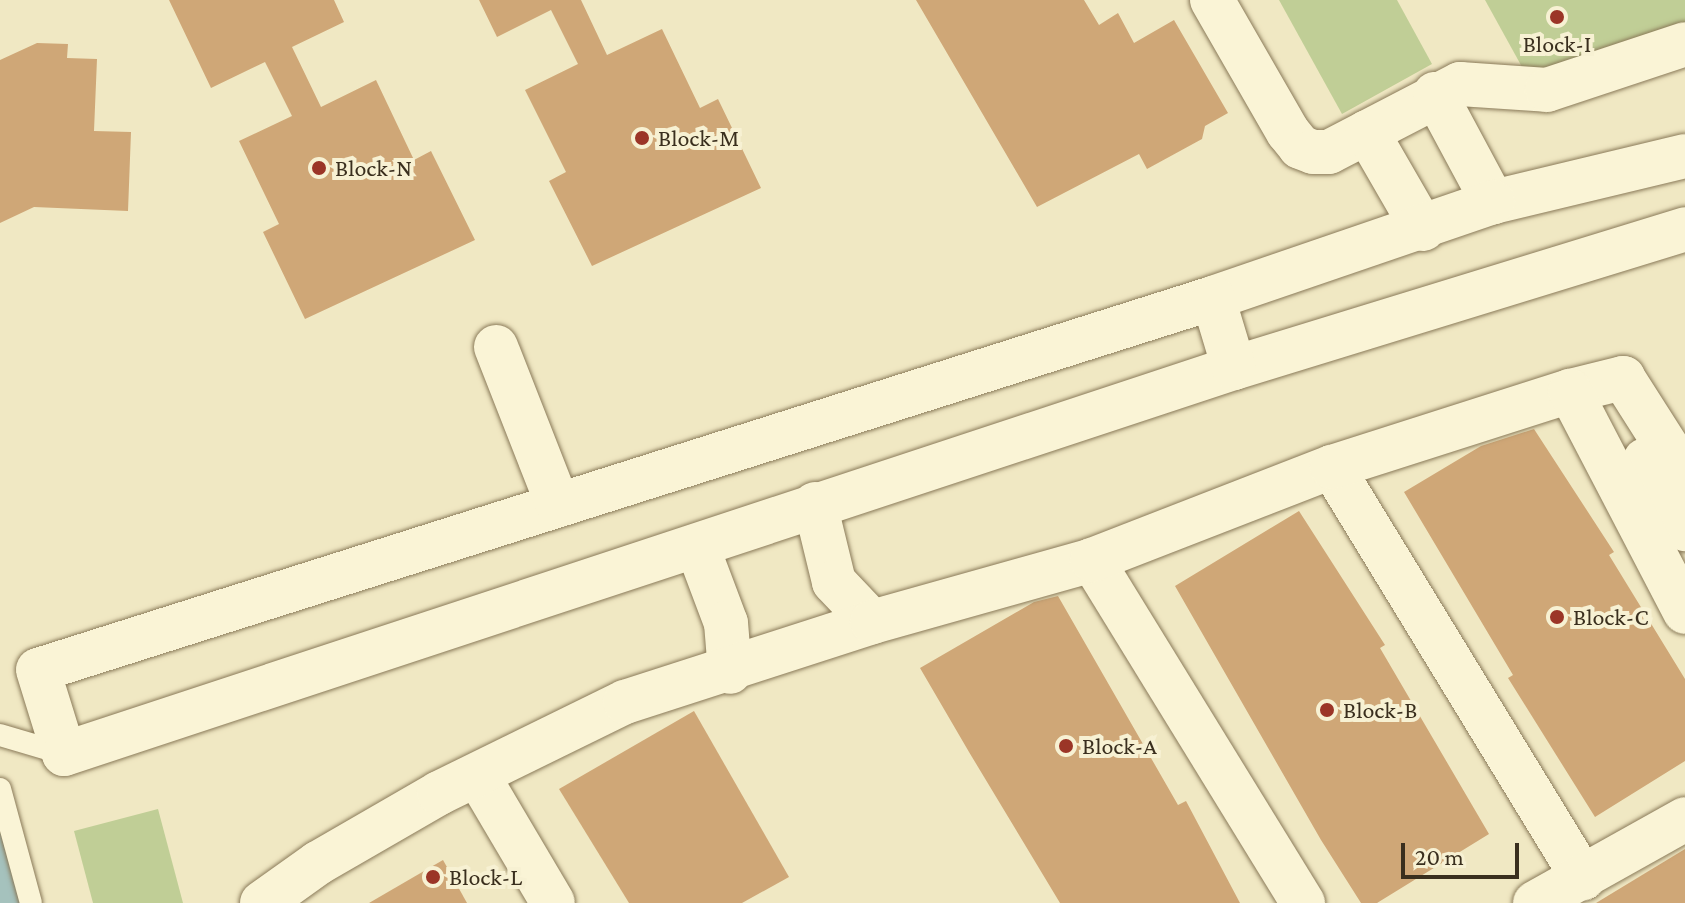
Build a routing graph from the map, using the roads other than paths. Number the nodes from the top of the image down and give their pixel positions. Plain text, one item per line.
1 (1212, 0) edge
2 (1685, 44) edge
3 (1435, 94) junction
4 (1367, 132) junction
5 (1685, 156) edge
6 (1493, 202) junction
7 (1423, 229) junction
8 (1681, 240) edge
9 (1213, 298) junction
10 (496, 347) dead end
11 (1234, 368) junction
12 (1570, 391) junction
13 (1332, 467) junction
14 (815, 504) junction
15 (558, 505) junction
16 (1685, 529) edge
17 (697, 546) junction
18 (1092, 560) junction
19 (1685, 612) edge
20 (872, 622) junction
21 (730, 672) junction
22 (0, 735) edge
23 (64, 754) junction
24 (478, 776) junction
25 (0, 789) edge
26 (1685, 819) edge
27 (1583, 878) junction
28 (31, 903) edge
29 (262, 903) edge
30 (553, 903) edge
31 (1303, 903) edge
32 (1535, 903) edge

1 - 4 street
2 - 3 street
3 - 4 street
3 - 6 street
4 - 7 street
5 - 6 street
6 - 7 street
7 - 9 street
8 - 11 street
9 - 11 street
9 - 15 street
10 - 15 street
11 - 14 street
12 - 13 street
12 - 16 street
12 - 19 street
13 - 18 street
13 - 27 street
14 - 17 street
14 - 20 street
15 - 23 street
17 - 21 street
17 - 23 street
18 - 20 street
18 - 31 street
20 - 21 street
21 - 24 street
22 - 23 lane
24 - 29 street
24 - 30 street
25 - 28 lane
26 - 27 street
27 - 32 street

